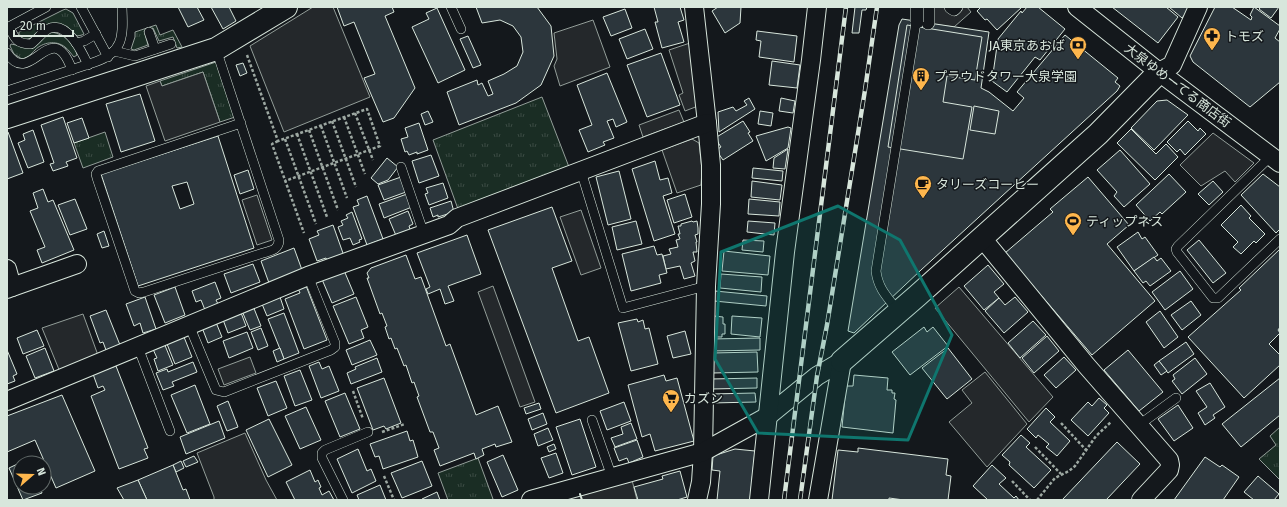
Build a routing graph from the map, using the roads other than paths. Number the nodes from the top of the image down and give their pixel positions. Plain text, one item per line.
1 (46, 7) edge
2 (81, 7) edge
3 (122, 7) edge
4 (286, 7) edge
5 (451, 7) edge
6 (694, 7) edge
7 (817, 7) edge
8 (917, 7) edge
9 (928, 7) edge
10 (951, 7) edge
11 (956, 7) edge
12 (1077, 7) edge
13 (1198, 7) edge
14 (8, 28) edge
15 (461, 29) dead end
16 (149, 32) dead end
17 (96, 34) junction
18 (76, 43) junction
19 (171, 44) dead end
20 (155, 49) junction
21 (216, 49) junction
22 (7, 52) edge
23 (111, 54) junction
24 (88, 65) junction
25 (72, 70) junction
26 (1159, 72) junction
27 (7, 91) edge
28 (7, 117) edge
29 (241, 123) junction
30 (707, 123) junction
31 (1275, 160) edge
32 (401, 167) dead end
33 (581, 171) junction
34 (424, 234) junction
35 (982, 238) junction
36 (1280, 239) edge
37 (77, 264) dead end
38 (7, 269) edge
39 (308, 276) junction
40 (706, 286) junction
41 (9, 288) edge
42 (899, 312) junction
43 (189, 325) junction
44 (138, 347) junction
45 (842, 361) junction
46 (1176, 398) dead end
47 (7, 401) edge
48 (768, 416) junction
49 (592, 420) dead end
50 (1139, 425) junction
51 (170, 431) dead end
52 (368, 432) dead end
53 (703, 452) junction
54 (612, 477) junction
55 (343, 500) edge
56 (531, 500) edge
57 (697, 500) edge
58 (759, 500) edge
59 (818, 500) edge
60 (1141, 500) edge

1 - 14 lane
2 - 17 lane
3 - 23 lane
4 - 21 street
5 - 15 lane
6 - 30 street
7 - 48 street
8 - 9 street, bridge
8 - 42 lane
10 - 11 street
12 - 26 street, 大泉ゆめーてる商店街
13 - 26 street
14 - 18 lane
16 - 20 lane
17 - 18 lane
17 - 23 lane
18 - 24 lane
19 - 20 lane
20 - 23 lane
21 - 28 street
21 - 29 lane
22 - 25 lane
23 - 24 lane
24 - 25 lane
25 - 27 lane
26 - 31 street, 大泉ゆめーてる商店街
26 - 35 street
29 - 29 lane
30 - 33 street
30 - 40 street
31 - 36 lane
32 - 34 lane
33 - 34 street
33 - 40 lane
34 - 39 street
35 - 42 street
35 - 50 street
37 - 41 street
38 - 41 street
39 - 43 street
39 - 43 lane
40 - 53 street
42 - 45 street
43 - 44 street
44 - 47 street
44 - 51 lane
45 - 48 street
45 - 59 street
46 - 50 lane
48 - 53 street
48 - 58 street
49 - 54 lane
50 - 60 street
52 - 55 lane
53 - 54 street
53 - 57 street
54 - 56 street

